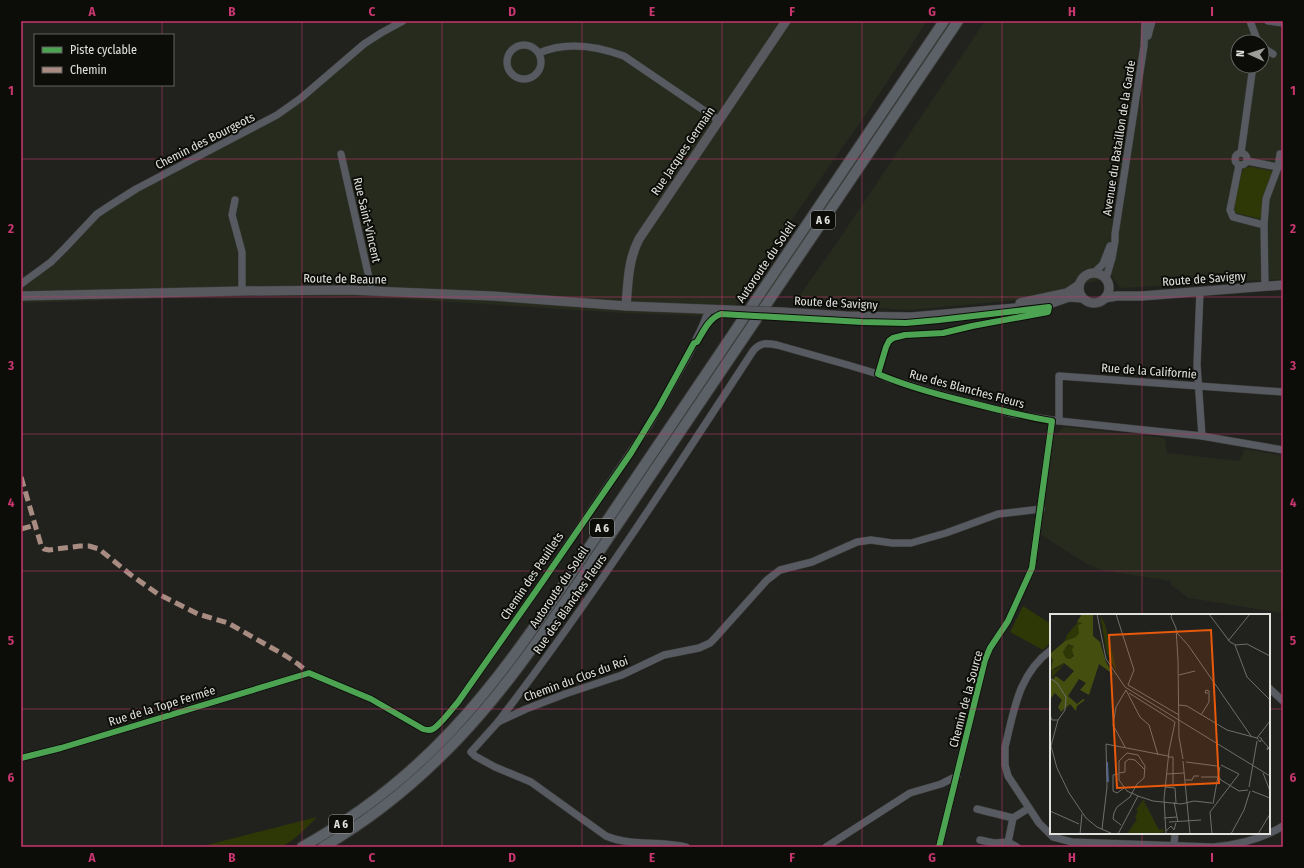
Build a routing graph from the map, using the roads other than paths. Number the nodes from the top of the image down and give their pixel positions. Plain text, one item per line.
1 (403, 21) edge
2 (786, 21) edge
3 (944, 21) edge
4 (958, 21) edge
5 (1145, 21) edge
6 (1152, 21) edge
7 (1250, 21) edge
8 (1268, 21) edge
9 (1283, 22) edge
10 (1255, 34) edge
11 (1144, 46) junction
12 (1270, 52) edge
13 (539, 53) junction
14 (1273, 54) dead end
15 (1252, 74) edge
16 (718, 120) junction
17 (1241, 153) junction
18 (341, 154) dead end
19 (1280, 154) dead end
20 (1247, 161) junction
21 (1239, 165) junction
22 (1278, 167) junction
23 (236, 200) dead end
24 (1264, 225) junction
25 (1115, 234) junction
26 (1095, 272) junction
27 (1107, 282) junction
28 (21, 284) edge
29 (1079, 285) junction
30 (1283, 285) edge
31 (1265, 286) junction
32 (242, 291) junction
33 (372, 291) junction
34 (1200, 291) junction
35 (21, 296) edge
36 (1128, 296) junction
37 (1082, 298) junction
38 (1105, 298) junction
39 (1049, 303) junction
40 (626, 306) junction
41 (668, 308) joint
42 (709, 310) junction
43 (1199, 386) junction
44 (1283, 392) edge
45 (1056, 421) junction
46 (1202, 436) junction
47 (1283, 450) edge
48 (1041, 509) junction
49 (1050, 651) edge
50 (309, 673) joint
51 (1270, 691) edge
52 (1283, 701) edge
53 (498, 722) junction
54 (21, 758) edge
55 (957, 776) junction
56 (1029, 808) junction
57 (977, 809) dead end
58 (1013, 818) junction
59 (1283, 826) edge
60 (1270, 833) edge
61 (1175, 834) edge
62 (1268, 834) edge
63 (980, 840) dead end
64 (1008, 842) junction
65 (1178, 846) edge
66 (302, 847) edge
67 (323, 847) edge
68 (686, 847) edge
69 (826, 847) edge
70 (939, 847) edge
71 (1017, 847) edge

1 - 28 street, Chemin des Bourgeots
2 - 16 main road, Rue Jacques Germain
3 - 66 highway, Autoroute du Soleil / A 6
4 - 67 highway, Autoroute du Soleil / A 6
5 - 11 street, Avenue du Bataillon de la Garde
6 - 11 street, Avenue du Bataillon de la Garde
7 - 10 street
8 - 9 street
11 - 25 street, Avenue du Bataillon de la Garde
12 - 14 street
13 - 13 street
13 - 16 street
15 - 17 street
16 - 40 main road, Rue Jacques Germain
17 - 20 street
17 - 21 street
18 - 33 street, Rue Saint-Vincent
19 - 22 street
20 - 21 street
20 - 22 street
21 - 24 street
22 - 24 street
23 - 32 street
24 - 31 street
25 - 26 street, Avenue du Bataillon de la Garde
25 - 27 street, Avenue du Bataillon de la Garde
26 - 27 main road
26 - 29 main road
27 - 36 main road
27 - 38 main road
29 - 37 main road
29 - 39 main road, Route de Savigny
30 - 31 main road, Route de Savigny
31 - 34 main road, Route de Savigny
32 - 33 main road, Route de Beaune
32 - 35 main road, Route de Beaune
33 - 40 main road, Route de Beaune
34 - 36 main road, Route de Savigny
34 - 43 street
36 - 38 main road, Route de Savigny
37 - 38 main road
37 - 39 main road, Route de Savigny
39 - 42 main road, Route de Savigny, bridge
40 - 41 main road, Route de Beaune
41 - 42 main road, Route de Savigny
42 - 50 street, Chemin des Peuillets
43 - 44 street, Rue de la Californie
43 - 45 street, Rue de la Californie
43 - 46 street
45 - 46 street, Rue des Blanches Fleurs
45 - 48 street, Chemin de la Source
45 - 53 street, Rue des Blanches Fleurs
46 - 47 street, Rue des Blanches Fleurs
48 - 53 street, Chemin du Clos du Roi
48 - 55 street, Chemin de la Source
49 - 56 street
50 - 54 street, Rue de la Tope Fermée
51 - 52 street
53 - 68 street, Chemin du Clos du Roi
55 - 69 street
55 - 70 street, Chemin de la Source
56 - 58 street
56 - 65 street
57 - 58 street
58 - 64 street
59 - 60 street
61 - 65 street
62 - 65 street
63 - 64 street
64 - 71 street

